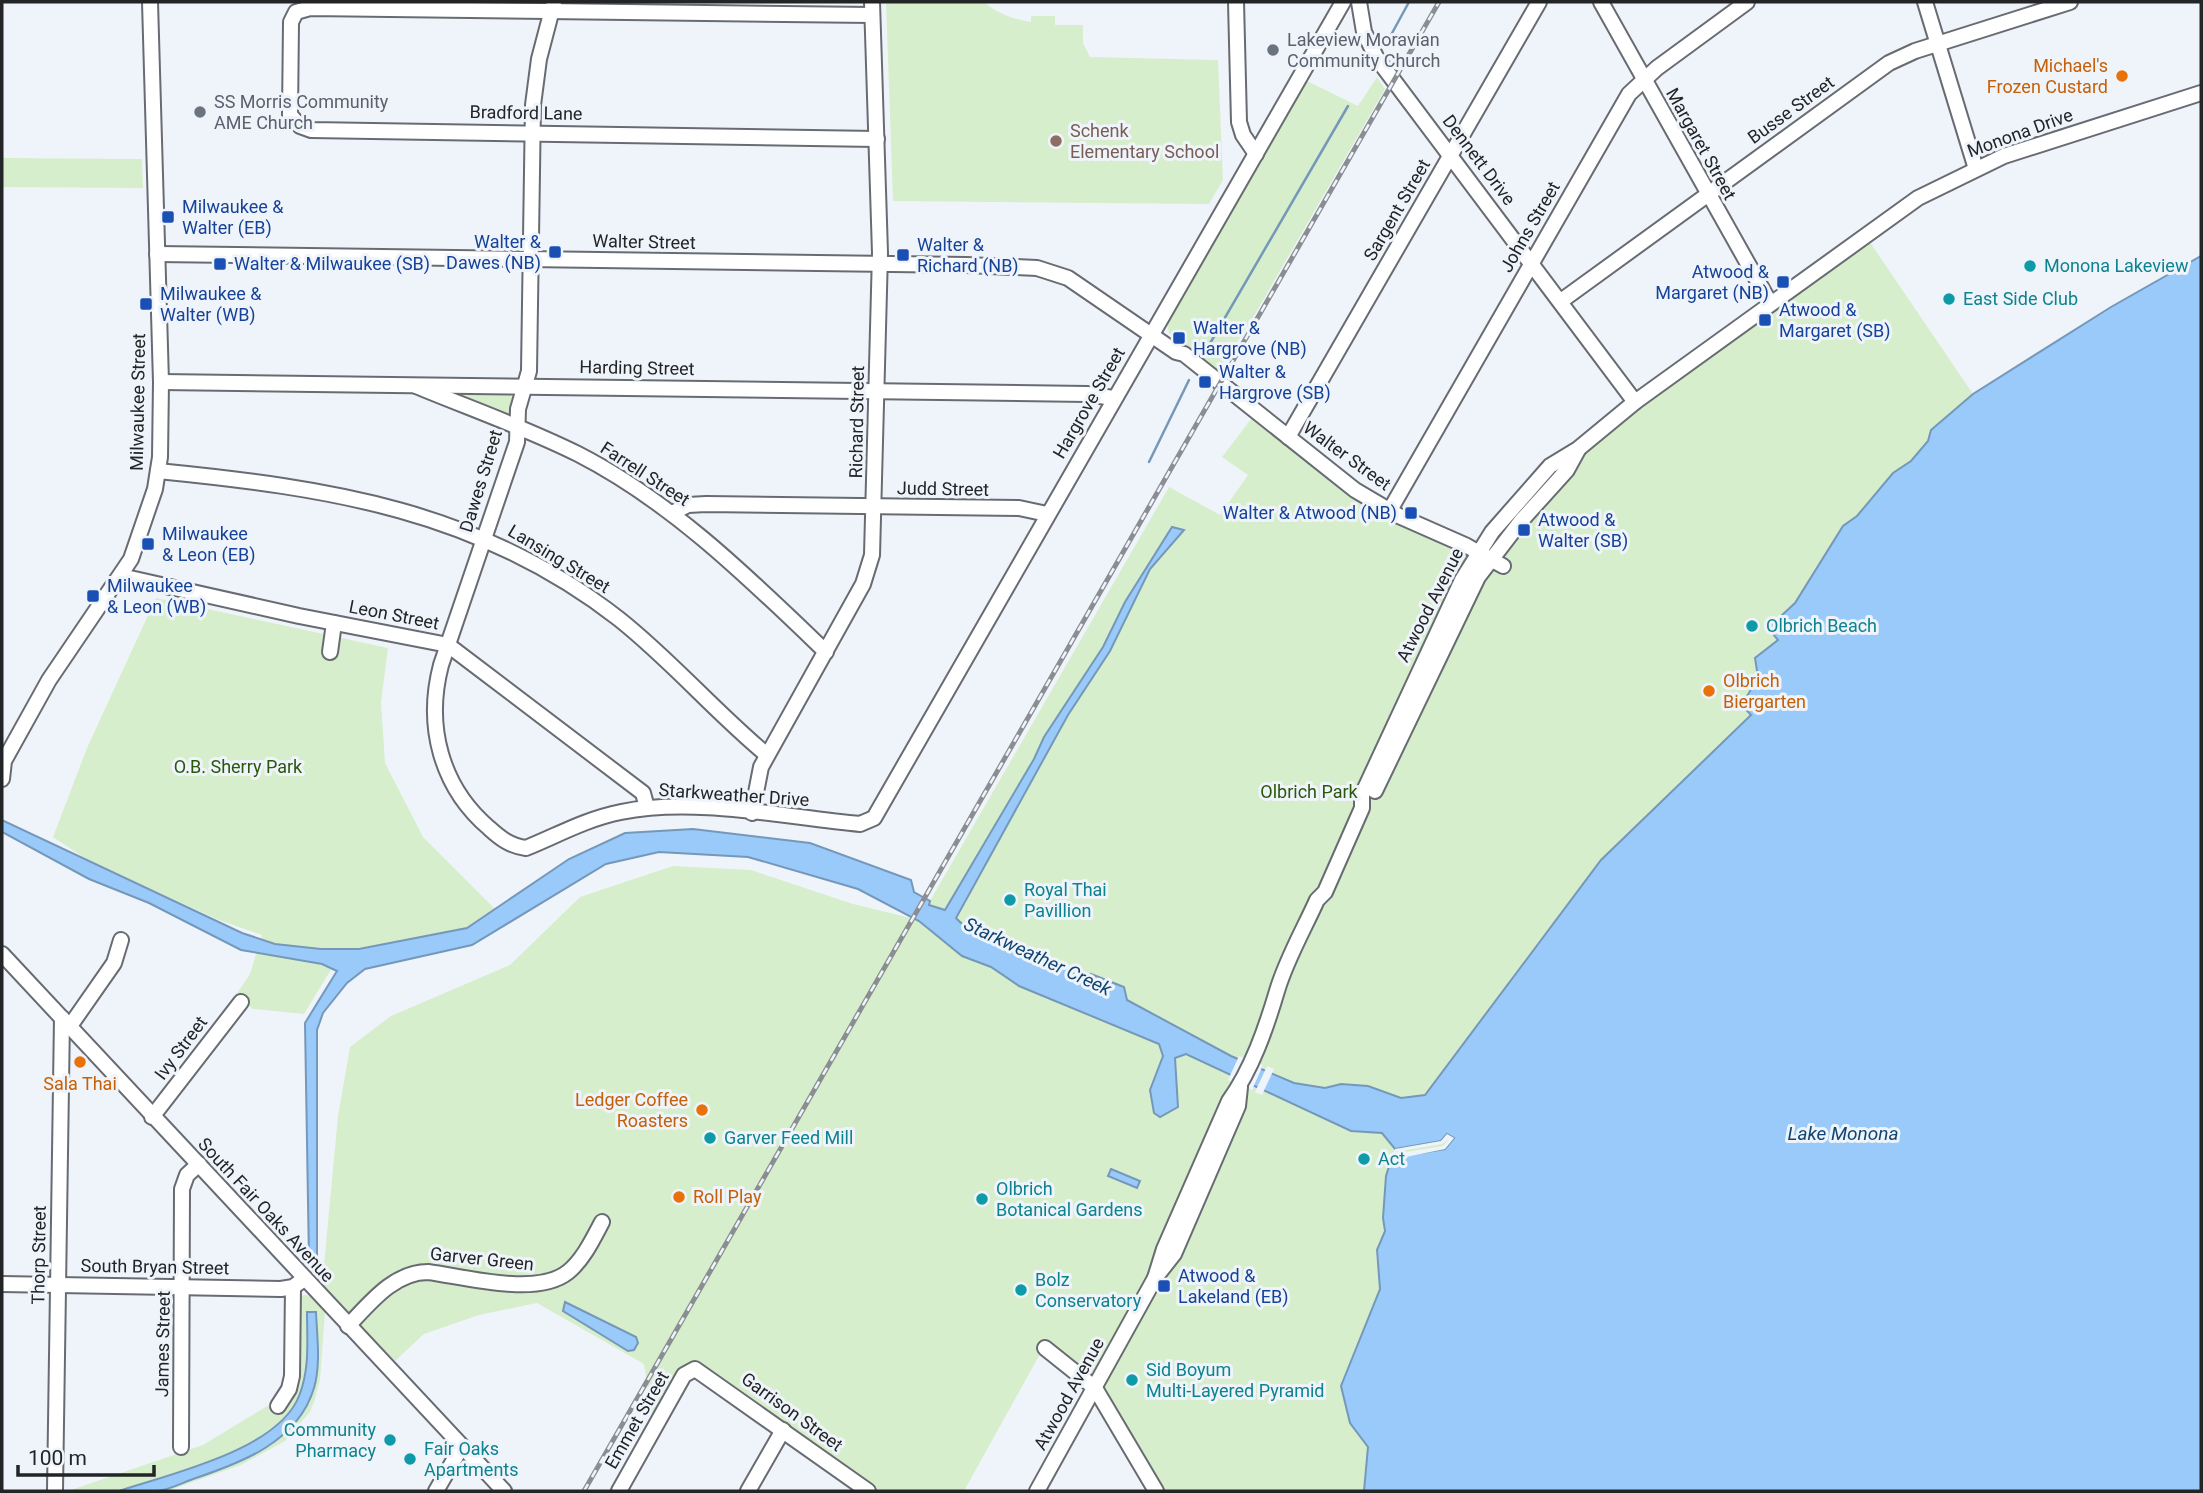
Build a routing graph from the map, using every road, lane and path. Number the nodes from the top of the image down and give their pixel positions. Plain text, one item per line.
1 (150, 2) edge
2 (1236, 2) edge
3 (1343, 2) edge
4 (1359, 2) edge
5 (1539, 2) edge
6 (1601, 2) edge
7 (1747, 2) edge
8 (1925, 2) edge
9 (2070, 2) edge
10 (553, 7) edge
11 (872, 8) edge
12 (1938, 44) junction
13 (1643, 79) junction
14 (2201, 93) edge
15 (532, 132) junction
16 (877, 139) junction
17 (1256, 154) junction
18 (1451, 155) junction
19 (1976, 169) junction
20 (1707, 194) junction
21 (1865, 236) joint
22 (156, 254) junction
23 (531, 260) junction
24 (1532, 262) junction
25 (880, 264) junction
26 (1561, 301) junction
27 (1770, 303) junction
28 (1154, 331) junction
29 (160, 382) junction
30 (408, 383) junction
31 (524, 385) junction
32 (877, 391) junction
33 (1113, 398) junction
34 (1635, 401) junction
35 (517, 428) junction
36 (1288, 437) junction
37 (158, 471) junction
38 (875, 507) junction
39 (1390, 510) junction
40 (671, 513) junction
41 (1047, 514) junction
42 (485, 538) junction
43 (1490, 559) junction
44 (121, 576) junction
45 (334, 624) junction
46 (448, 645) junction
47 (330, 652) dead end
48 (826, 652) junction
49 (767, 755) junction
50 (3, 762) edge
51 (2, 779) edge
52 (647, 808) junction
53 (752, 813) junction
54 (867, 822) joint
55 (522, 848) joint
56 (121, 940) dead end
57 (2, 954) edge
58 (241, 1002) dead end
59 (66, 1022) junction
60 (152, 1117) junction
61 (199, 1164) junction
62 (602, 1222) dead end
63 (299, 1283) junction
64 (2, 1284) edge
65 (58, 1285) junction
66 (183, 1287) junction
67 (348, 1326) junction
68 (1045, 1348) dead end
69 (692, 1369) joint
70 (1095, 1388) junction
71 (278, 1406) dead end
72 (783, 1430) junction
73 (462, 1446) junction
74 (181, 1447) dead end
75 (1040, 1490) edge
76 (55, 1491) edge
77 (436, 1491) edge
78 (504, 1491) edge
79 (619, 1491) edge
80 (748, 1491) edge
81 (868, 1491) edge
82 (1156, 1491) edge

1 - 22 street, Milwaukee Street
2 - 17 street
3 - 17 street, Hargrove Street
4 - 18 street, Dennett Drive
5 - 18 street, Sargent Street
6 - 13 street, Margaret Street
7 - 13 street, Johns Street
8 - 12 street
9 - 12 street, Busse Street
10 - 11 street
10 - 15 street, Dawes Street
10 - 15 street, Bradford Lane
11 - 16 street, Richard Street
12 - 19 street
12 - 20 street, Busse Street
13 - 20 street, Margaret Street
13 - 24 street, Johns Street
14 - 19 street, Monona Drive
15 - 16 street, Bradford Lane
15 - 23 street, Dawes Street
16 - 25 street, Richard Street
17 - 28 street, Hargrove Street
18 - 24 street, Dennett Drive
18 - 36 street, Sargent Street
19 - 21 street, Monona Drive
20 - 26 street, Busse Street
20 - 27 street, Margaret Street
21 - 27 street, Atwood Avenue
22 - 23 street, Walter Street
22 - 29 street, Milwaukee Street
23 - 25 street, Walter Street
23 - 31 street, Dawes Street
24 - 26 street, Dennett Drive
24 - 39 street, Johns Street
25 - 28 street, Walter Street
25 - 32 street, Richard Street
26 - 34 street, Dennett Drive
27 - 34 street, Atwood Avenue
28 - 33 street, Hargrove Street
28 - 36 street, Walter Street
29 - 30 street, Harding Street
29 - 37 street, Milwaukee Street
30 - 31 street, Harding Street
30 - 35 street, Farrell Street
31 - 32 street, Harding Street
31 - 35 street, Dawes Street
32 - 33 street, Harding Street
32 - 38 street, Richard Street
33 - 41 street, Hargrove Street
34 - 43 street, Atwood Avenue
35 - 40 street, Farrell Street
35 - 42 street, Dawes Street
36 - 39 street, Walter Street
37 - 42 street, Lansing Street
37 - 44 street, Milwaukee Street
38 - 40 street, Judd Street
38 - 41 street, Judd Street
38 - 48 street, Richard Street
39 - 43 street, Walter Street
40 - 48 street, Farrell Street
41 - 54 street, Hargrove Street
42 - 46 street, Dawes Street
42 - 49 street, Lansing Street
43 - 70 street, Atwood Avenue
44 - 45 street, Leon Street
44 - 50 street, Milwaukee Street
45 - 46 street, Leon Street
45 - 47 street
46 - 52 street, Leon Street
46 - 55 street, Dawes Street
48 - 49 street, Richard Street
49 - 53 street, Richard Street
50 - 51 street, Milwaukee Street
52 - 53 street, Starkweather Drive
52 - 55 street, Starkweather Drive
53 - 54 street, Starkweather Drive
56 - 59 street
57 - 59 street, South Fair Oaks Avenue
58 - 60 street, Ivy Street
59 - 60 street, South Fair Oaks Avenue
59 - 65 street, Thorp Street
60 - 61 street, South Fair Oaks Avenue
61 - 63 street, South Fair Oaks Avenue
61 - 66 street, James Street
62 - 67 street, Garver Green
63 - 66 street, South Bryan Street
63 - 67 street, South Fair Oaks Avenue
63 - 71 street
64 - 65 street, South Bryan Street
65 - 66 street, South Bryan Street
65 - 76 street, Thorp Street
66 - 74 street, James Street
67 - 73 street, South Fair Oaks Avenue
68 - 70 street
69 - 72 street, Garrison Street
69 - 79 street, Emmet Street
70 - 75 street, Atwood Avenue
70 - 82 street
72 - 80 street
72 - 81 street, Garrison Street
73 - 77 street
73 - 78 street, South Fair Oaks Avenue

